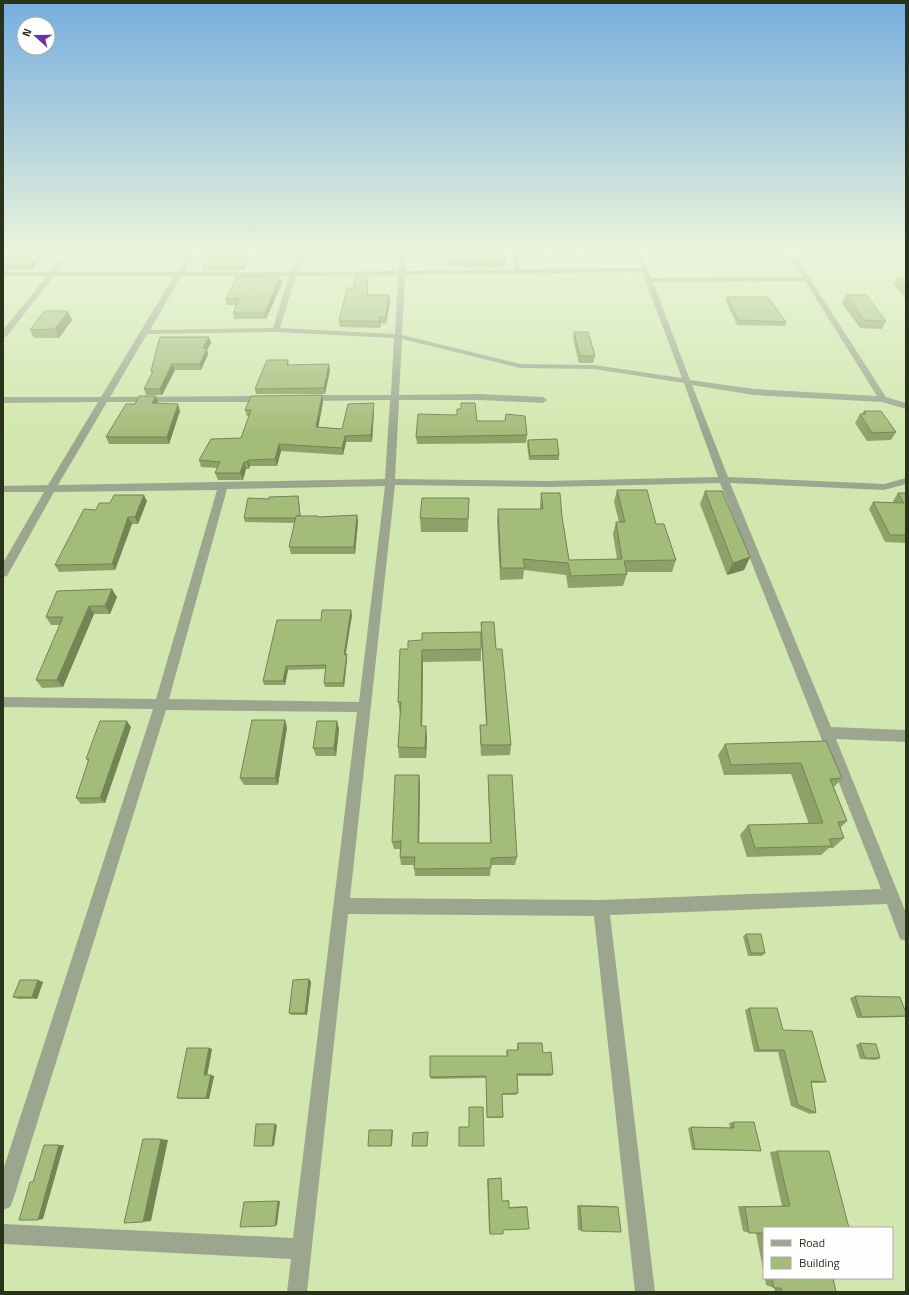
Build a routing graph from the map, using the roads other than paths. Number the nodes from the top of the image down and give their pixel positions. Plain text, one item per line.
1 (20, 314) edge
2 (155, 314) edge
3 (281, 314) edge
4 (399, 314) edge
5 (662, 314) edge
6 (829, 314) edge
7 (276, 330) junction
8 (144, 332) junction
9 (3, 335) edge
10 (398, 336) junction
11 (686, 382) junction
12 (300, 398) edge
13 (395, 398) junction
14 (276, 399) edge
15 (883, 399) junction
16 (3, 400) edge
17 (103, 400) junction
18 (543, 400) dead end
19 (906, 406) edge
20 (724, 480) junction
21 (906, 481) edge
22 (390, 483) junction
23 (223, 487) junction
24 (3, 489) edge
25 (50, 489) junction
26 (3, 573) edge
27 (3, 702) edge
28 (161, 704) junction
29 (363, 707) junction
30 (827, 733) junction
31 (906, 736) edge
32 (891, 896) junction
33 (340, 906) junction
34 (601, 908) junction
35 (906, 933) edge
36 (3, 1200) edge
37 (3, 1234) edge
38 (302, 1249) junction
39 (297, 1292) edge
40 (645, 1292) edge

1 - 9 street
2 - 8 street
3 - 7 street
4 - 10 street
5 - 11 street
6 - 15 street
7 - 8 street
7 - 10 street
8 - 17 street
10 - 11 street
10 - 13 street
11 - 15 street
11 - 20 street
12 - 13 street
13 - 18 street
13 - 22 street
14 - 17 street
15 - 19 street
16 - 17 street
17 - 25 street
20 - 21 street
20 - 22 street
20 - 30 street
22 - 23 street
22 - 29 street
23 - 25 street
23 - 28 street
24 - 25 street
25 - 26 street
27 - 28 street
28 - 29 street
28 - 36 street
29 - 33 street
30 - 31 street
30 - 32 street
32 - 34 street
32 - 35 street
33 - 34 street
33 - 38 street
34 - 40 street
37 - 38 street
38 - 39 street

